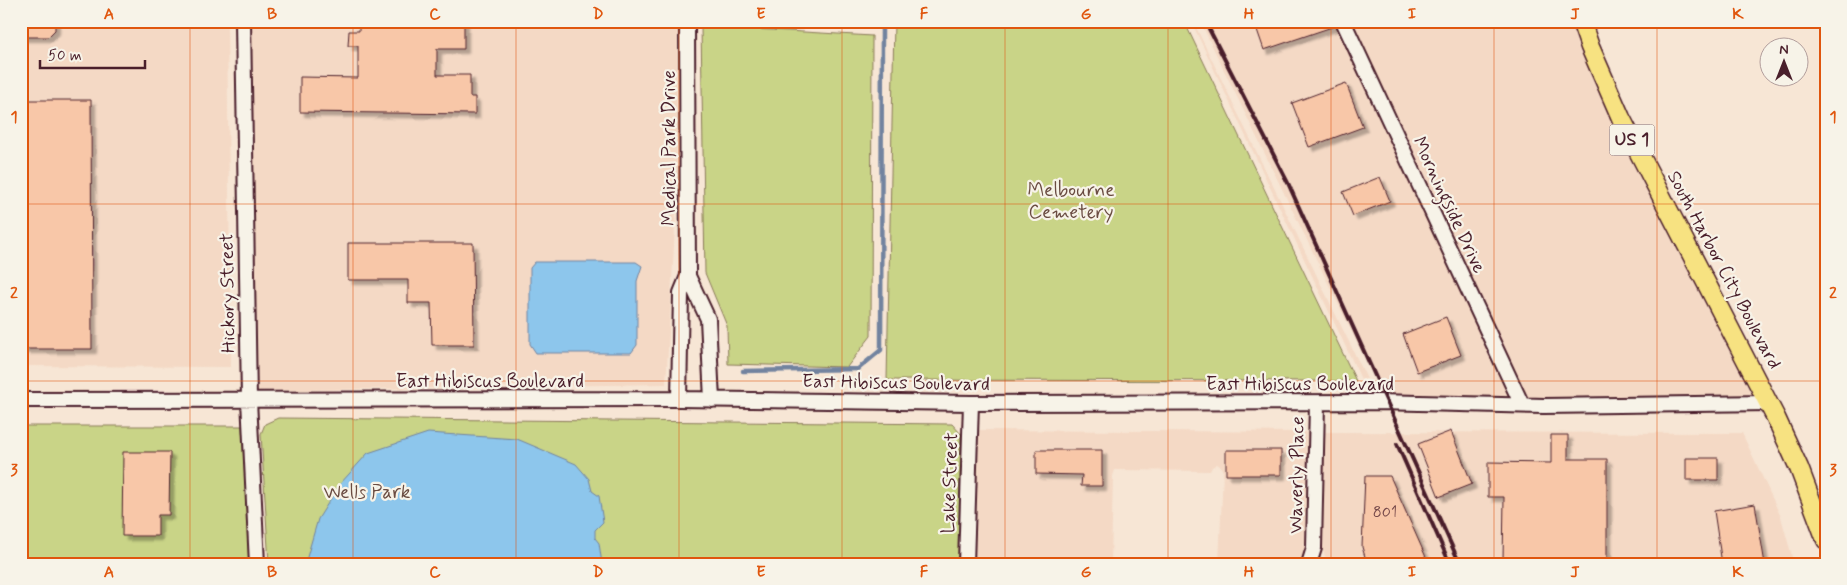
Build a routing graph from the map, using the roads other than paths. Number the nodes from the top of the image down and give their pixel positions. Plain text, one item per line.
1 (244, 21) edge
2 (687, 21) edge
3 (1343, 21) edge
4 (1581, 21) edge
5 (688, 276) junction
6 (680, 399) junction
7 (21, 400) edge
8 (249, 400) junction
9 (712, 400) junction
10 (971, 403) junction
11 (1317, 403) junction
12 (1769, 403) junction
13 (1522, 405) junction
14 (1826, 540) edge
15 (1314, 548) junction
16 (257, 564) edge
17 (966, 564) edge
18 (1309, 564) edge
19 (1320, 564) edge

1 - 8 street, Hickory Street
2 - 5 street, Medical Park Drive
3 - 13 street, Morningside Drive
4 - 12 main road, South Harbor City Boulevard / US 1
5 - 6 street, Medical Park Drive
5 - 9 street, Medical Park Drive
6 - 8 street, East Hibiscus Boulevard
6 - 9 street, East Hibiscus Boulevard
7 - 8 street, East Hibiscus Boulevard
8 - 16 street, Hickory Street
9 - 10 street, East Hibiscus Boulevard
10 - 11 street, East Hibiscus Boulevard
10 - 17 street, Lake Street
11 - 13 street, East Hibiscus Boulevard
11 - 15 street, Waverly Place
12 - 13 street, East Hibiscus Boulevard
12 - 14 main road, South Harbor City Boulevard / US 1
15 - 18 street, Waverly Place
15 - 19 street, Waverly Place

